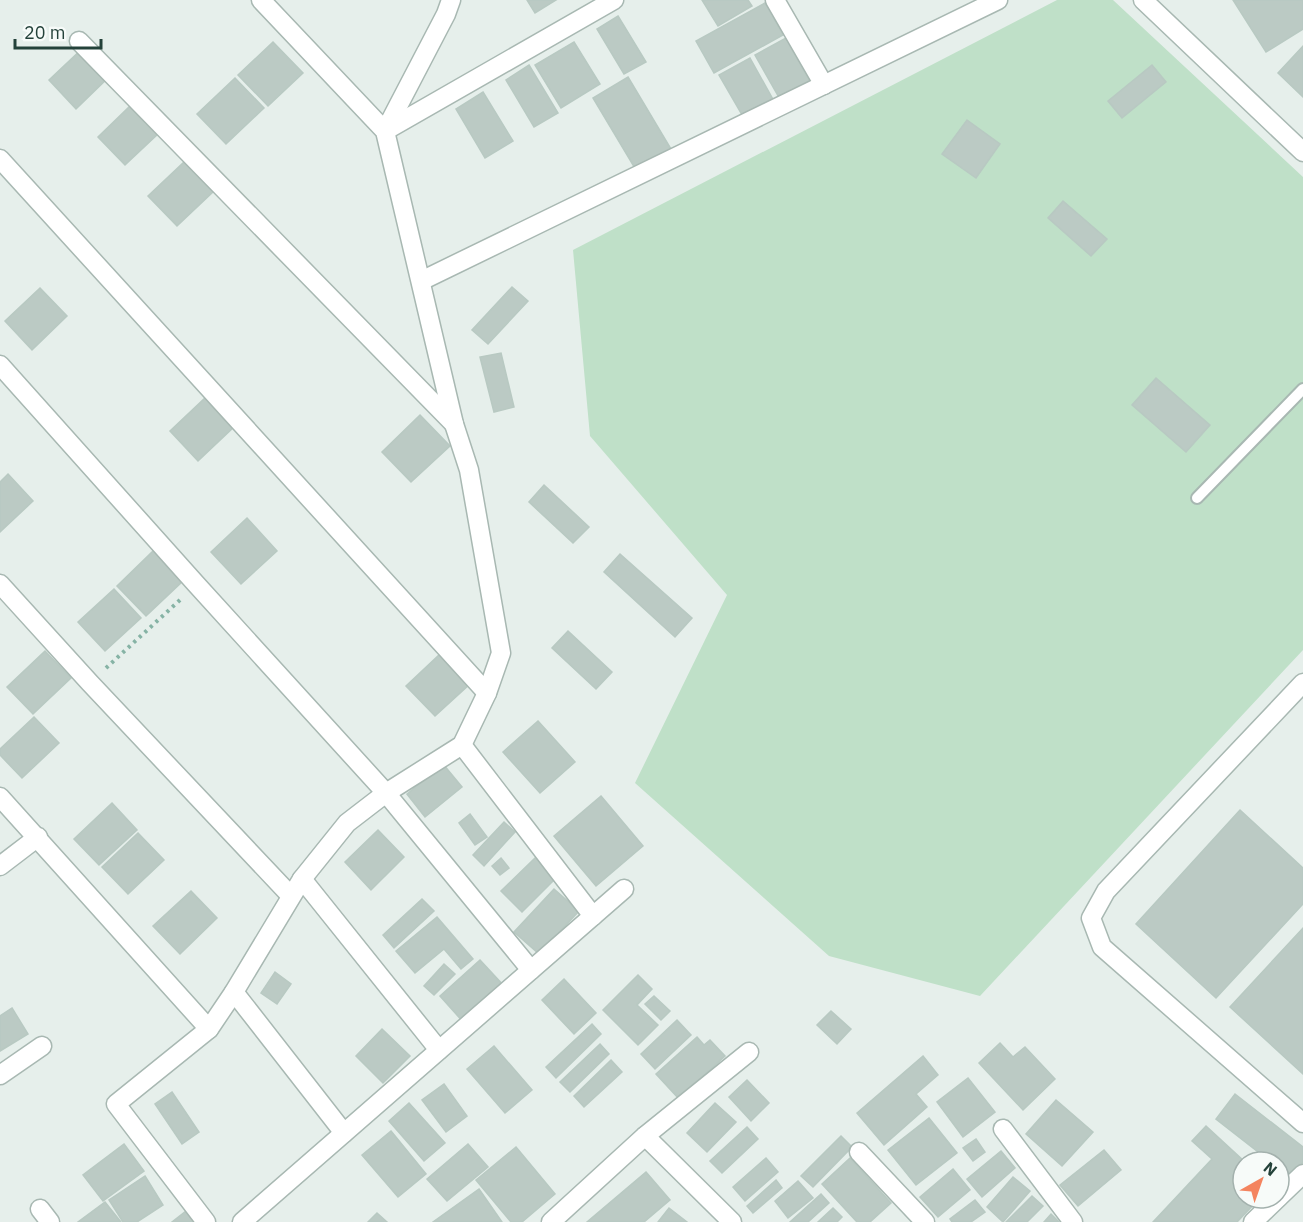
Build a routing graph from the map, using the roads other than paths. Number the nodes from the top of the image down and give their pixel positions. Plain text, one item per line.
1 (261, 0) edge
2 (451, 0) edge
3 (614, 0) edge
4 (775, 0) edge
5 (998, 0) edge
6 (1143, 0) edge
7 (79, 41) dead end
8 (824, 85) junction
9 (385, 131) junction
10 (1303, 152) edge
11 (0, 159) edge
12 (422, 281) junction
13 (0, 364) edge
14 (1303, 389) edge
15 (454, 424) junction
16 (1197, 498) dead end
17 (0, 584) edge
18 (1303, 683) edge
19 (487, 693) junction
20 (462, 746) junction
21 (386, 793) junction
22 (0, 796) edge
23 (38, 837) junction
24 (0, 866) edge
25 (302, 879) junction
26 (624, 890) dead end
27 (291, 896) junction
28 (593, 916) junction
29 (531, 970) junction
30 (234, 992) junction
31 (209, 1029) junction
32 (42, 1046) dead end
33 (439, 1050) junction
34 (749, 1052) dead end
35 (0, 1075) edge
36 (1303, 1123) edge
37 (1003, 1129) dead end
38 (344, 1133) junction
39 (645, 1136) junction
40 (859, 1152) dead end
41 (1303, 1174) edge
42 (1291, 1186) edge
43 (1266, 1210) edge
44 (206, 1222) edge
45 (242, 1222) edge
46 (551, 1222) edge
47 (732, 1222) edge
48 (925, 1222) edge
49 (1074, 1222) edge
50 (1253, 1222) edge

1 - 9 street
2 - 9 street
3 - 9 street
4 - 8 street
5 - 8 street
6 - 10 street
7 - 15 street
8 - 12 street
9 - 12 street
11 - 19 street
12 - 15 street
13 - 21 street
14 - 16 lane
15 - 19 street
17 - 27 street
18 - 36 street
19 - 20 street
20 - 21 street
20 - 28 street
21 - 25 street
21 - 29 street
22 - 23 street
23 - 24 street
23 - 31 street
25 - 27 street
25 - 33 street
26 - 28 street
27 - 30 street
28 - 29 street
29 - 33 street
30 - 31 street
30 - 38 street
31 - 44 street
32 - 35 street
33 - 38 street
34 - 39 street
37 - 49 street
38 - 45 street
39 - 46 street
39 - 47 street
40 - 48 street
41 - 42 street
43 - 50 street

